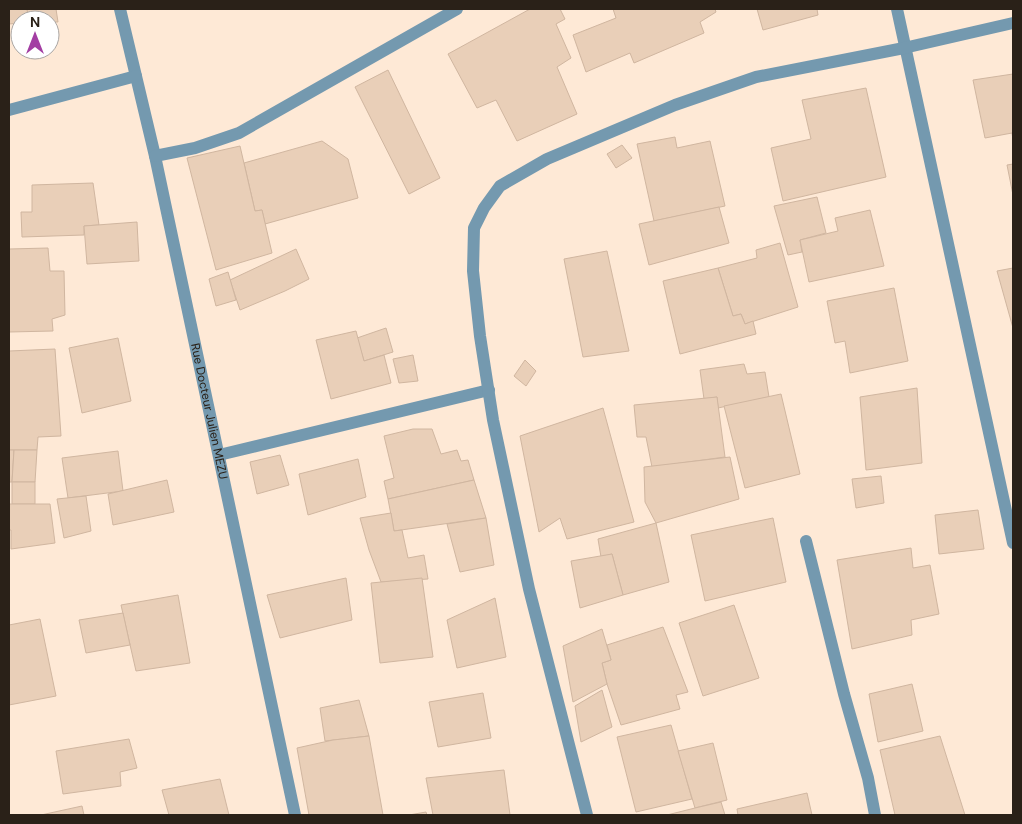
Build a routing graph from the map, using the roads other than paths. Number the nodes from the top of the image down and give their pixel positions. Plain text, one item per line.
1 (120, 9) edge
2 (457, 9) edge
3 (897, 9) edge
4 (1013, 23) edge
5 (904, 48) junction
6 (136, 76) junction
7 (9, 110) edge
8 (155, 156) junction
9 (488, 390) junction
10 (218, 455) junction
11 (806, 541) dead end
12 (1013, 543) edge
13 (295, 815) edge
14 (587, 815) edge
15 (875, 815) edge

1 - 6 street, Rue Docteur Julien MEZU
2 - 8 street
3 - 5 street
4 - 5 street
5 - 9 street
5 - 12 street
6 - 7 street
6 - 8 street, Rue Docteur Julien MEZU
8 - 10 street, Rue Docteur Julien MEZU
9 - 10 street
9 - 14 street
10 - 13 street, Rue Docteur Julien MEZU
11 - 15 street

